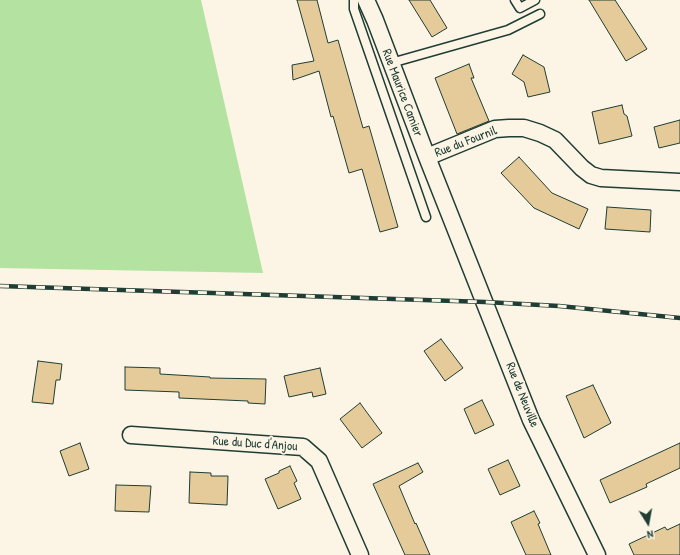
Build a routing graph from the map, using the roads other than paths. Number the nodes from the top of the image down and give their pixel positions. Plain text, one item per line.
1 (354, 0) edge
2 (366, 0) edge
3 (515, 0) edge
4 (535, 0) edge
5 (540, 14) dead end
6 (391, 63) junction
7 (427, 157) junction
8 (680, 182) edge
9 (426, 217) dead end
10 (456, 231) joint
11 (131, 435) dead end
12 (360, 555) edge
13 (597, 555) edge

1 - 9 lane
2 - 6 street, Rue Maurice Camier
3 - 4 lane
5 - 6 lane
6 - 7 street, Rue Maurice Camier
7 - 8 street, Rue du Fournil
7 - 10 street, Rue Maurice Camier
10 - 13 street, Rue de Neuville
11 - 12 street, Rue du Duc d'Anjou

